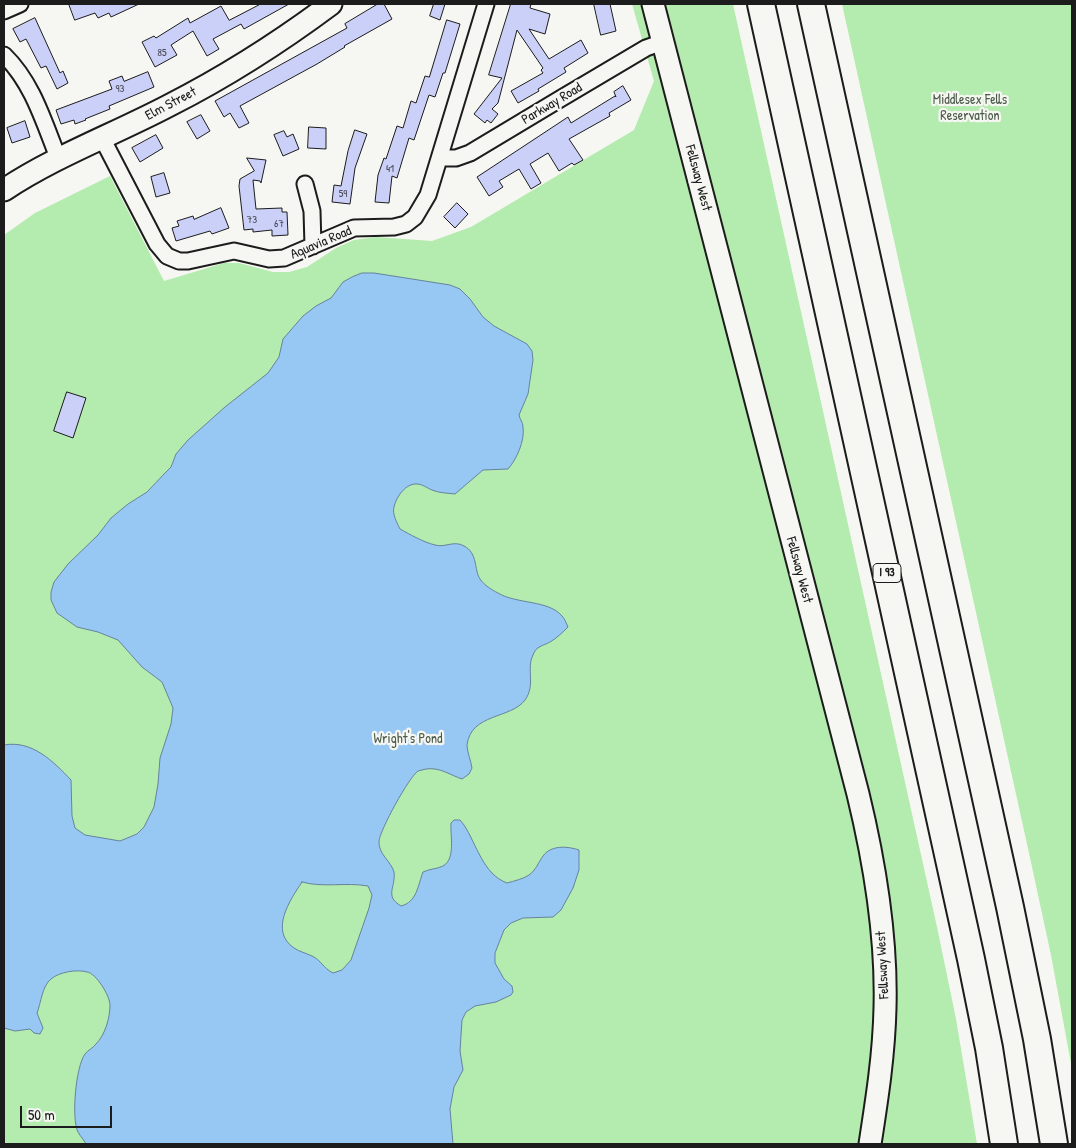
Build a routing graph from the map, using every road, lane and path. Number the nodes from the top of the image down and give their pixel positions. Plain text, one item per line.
1 (20, 4) edge
2 (331, 4) edge
3 (486, 4) edge
4 (653, 4) edge
5 (761, 4) edge
6 (811, 4) edge
7 (4, 11) edge
8 (663, 42) junction
9 (4, 55) edge
10 (102, 138) junction
11 (440, 158) junction
12 (59, 160) junction
13 (305, 184) dead end
14 (4, 190) edge
15 (313, 246) junction
16 (870, 1144) edge
17 (1004, 1144) edge
18 (1054, 1144) edge

1 - 7 street
2 - 10 main road, Elm Street
3 - 11 street, Aquavia Road
4 - 8 main road, Fellsway West
5 - 17 highway, I 93
6 - 18 highway
8 - 11 street, Parkway Road
8 - 16 main road, Fellsway West
9 - 12 street
10 - 12 main road, Elm Street
10 - 15 street, Aquavia Road
11 - 15 street, Aquavia Road
12 - 14 main road, Elm Street
13 - 15 street

